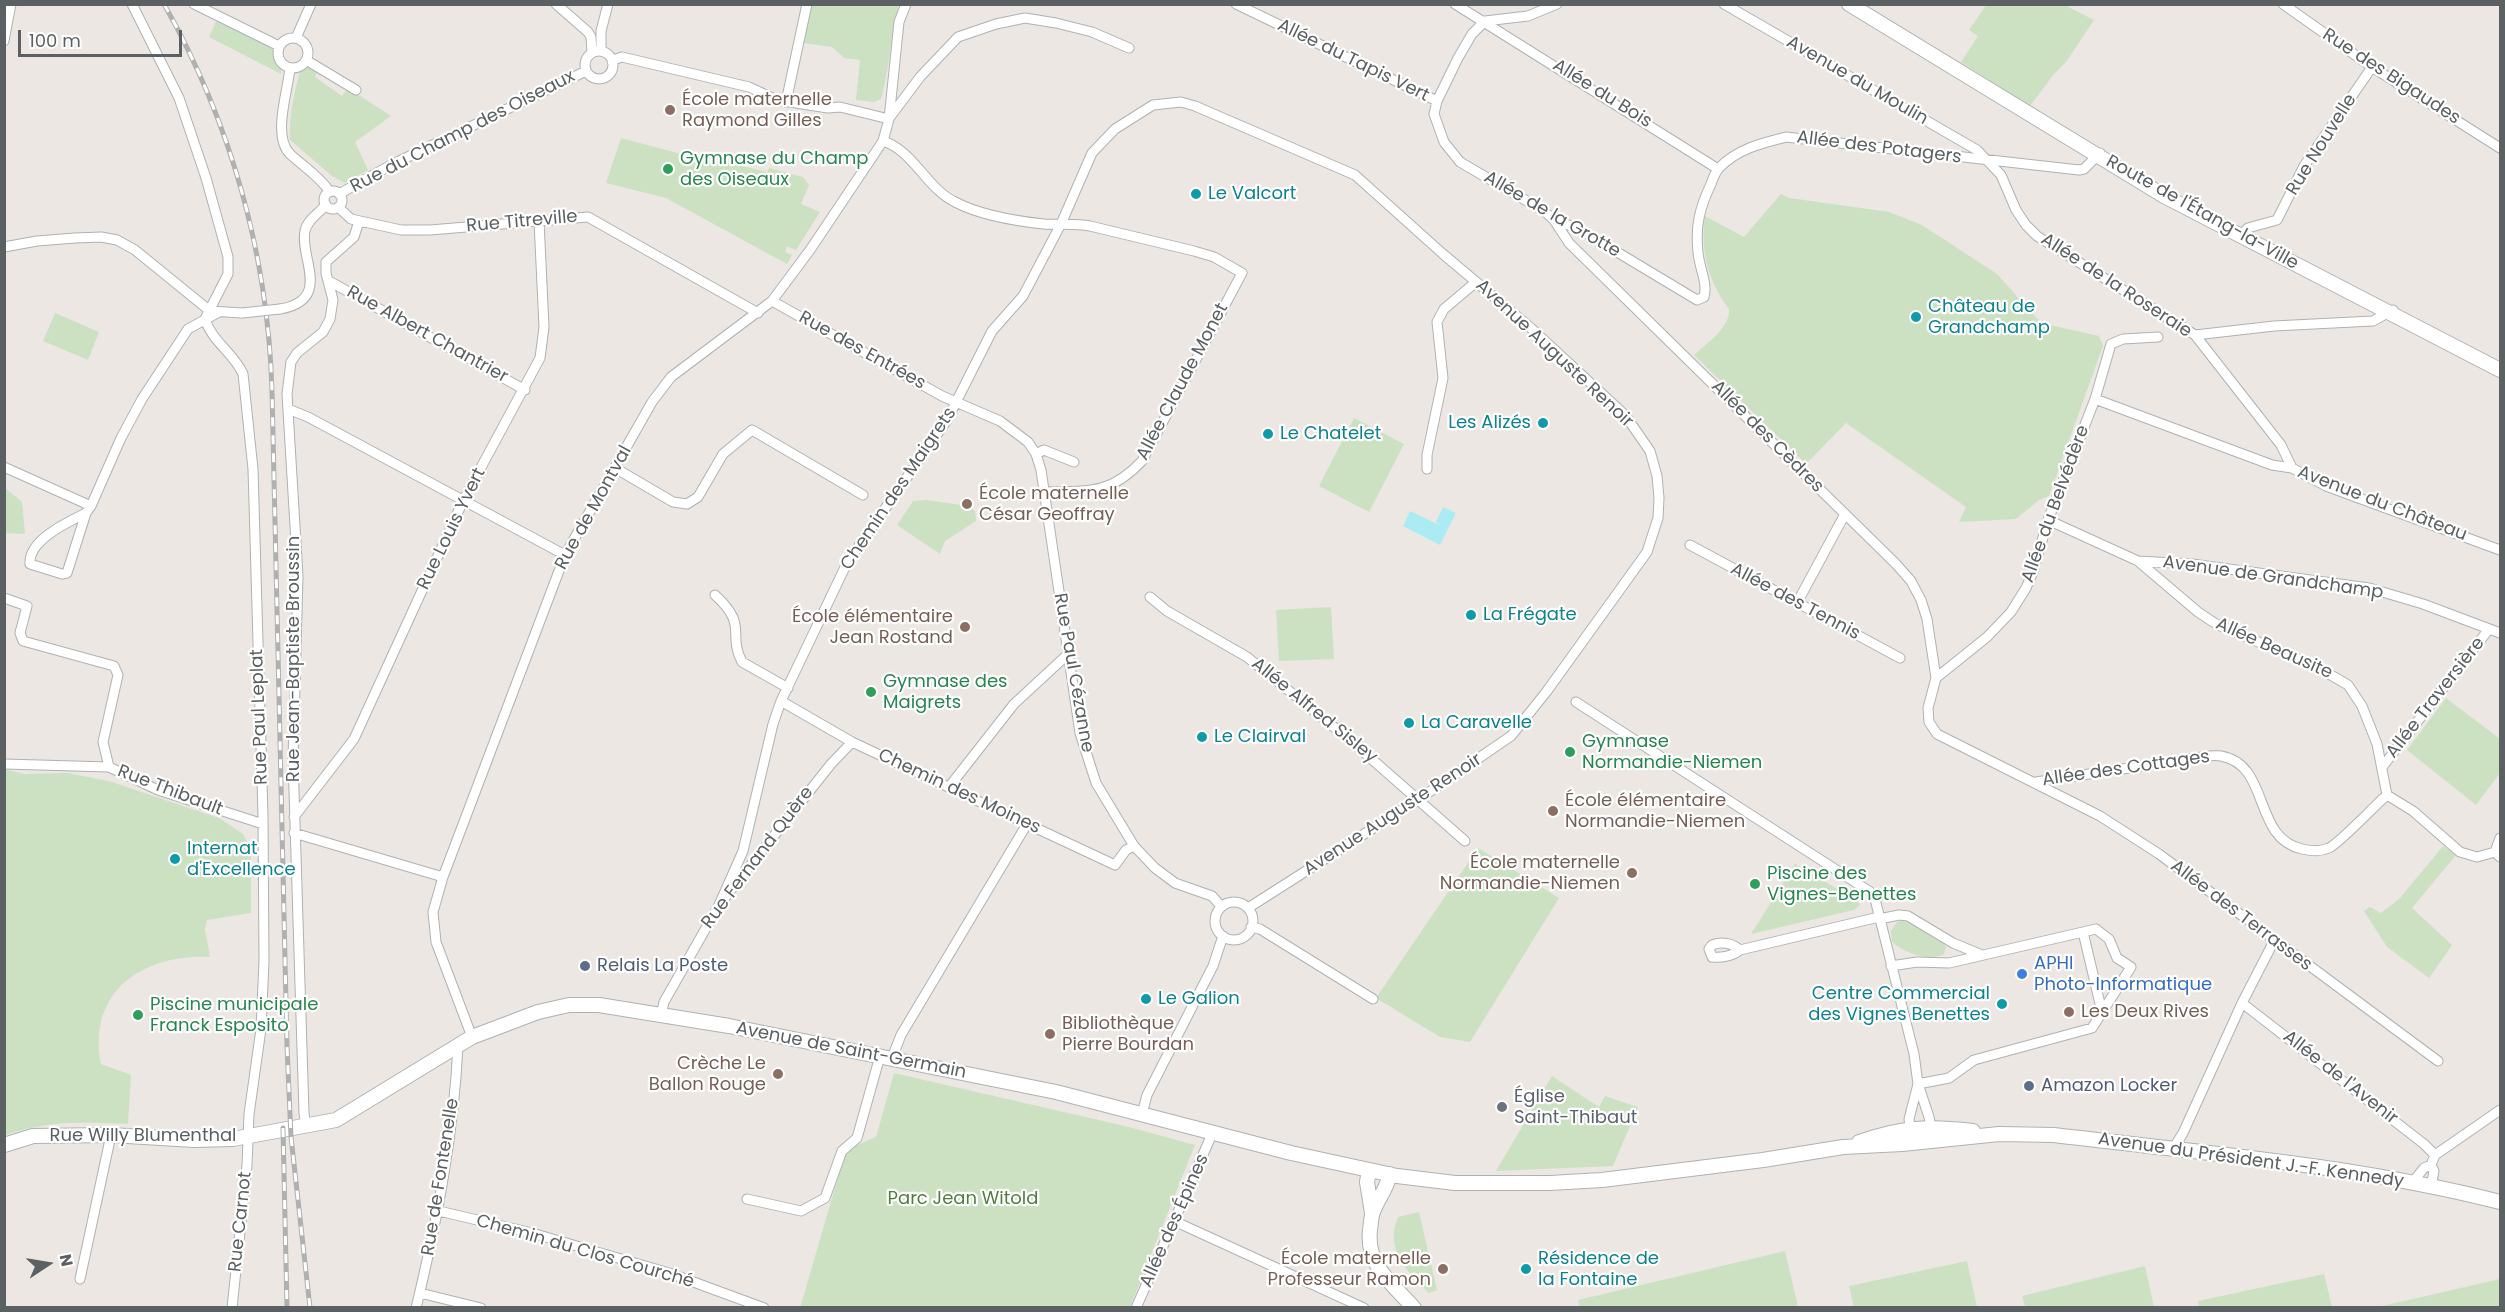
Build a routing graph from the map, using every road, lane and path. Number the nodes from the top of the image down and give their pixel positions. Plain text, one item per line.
1 (11, 4) edge
2 (132, 4) edge
3 (194, 4) edge
4 (311, 4) edge
5 (556, 4) edge
6 (608, 4) edge
7 (807, 4) edge
8 (906, 4) edge
9 (1236, 4) edge
10 (1455, 4) edge
11 (1557, 4) edge
12 (1724, 4) edge
13 (1849, 4) edge
14 (1865, 4) edge
15 (2283, 4) edge
16 (1485, 21) junction
17 (296, 38) junction
18 (4, 41) edge
19 (279, 46) junction
20 (1129, 48) dead end
21 (596, 51) junction
22 (306, 60) junction
23 (613, 60) junction
24 (2372, 67) junction
25 (290, 68) junction
26 (586, 70) junction
27 (356, 90) dead end
28 (1437, 101) junction
29 (786, 102) junction
30 (889, 119) junction
31 (883, 141) junction
32 (2500, 146) edge
33 (2100, 153) junction
34 (1988, 160) junction
35 (1718, 169) junction
36 (335, 193) junction
37 (326, 206) junction
38 (338, 207) junction
39 (539, 220) junction
40 (1554, 220) junction
41 (359, 221) junction
42 (1061, 224) junction
43 (2241, 234) junction
44 (4, 247) edge
45 (328, 281) junction
46 (1476, 282) junction
47 (772, 301) junction
48 (2392, 311) junction
49 (758, 313) junction
50 (211, 314) junction
51 (2195, 334) junction
52 (2158, 337) dead end
53 (2500, 364) edge
54 (2500, 370) edge
55 (525, 390) junction
56 (2095, 399) junction
57 (957, 403) junction
58 (288, 409) junction
59 (1036, 454) junction
60 (1074, 462) dead end
61 (4, 468) edge
62 (615, 468) junction
63 (2292, 468) junction
64 (1427, 469) dead end
65 (1044, 492) junction
66 (863, 495) dead end
67 (464, 499) junction
68 (88, 509) junction
69 (1845, 514) junction
70 (2048, 520) junction
71 (1690, 545) dead end
72 (2500, 550) edge
73 (565, 555) junction
74 (2138, 561) junction
75 (715, 595) dead end
76 (1150, 597) dead end
77 (4, 598) edge
78 (1797, 603) junction
79 (2489, 629) junction
80 (2500, 633) edge
81 (1067, 655) junction
82 (1900, 658) dead end
83 (1936, 678) junction
84 (788, 688) junction
85 (781, 701) junction
86 (1576, 702) dead end
87 (852, 742) junction
88 (4, 764) edge
89 (2383, 766) junction
90 (109, 768) junction
91 (2036, 782) junction
92 (949, 787) junction
93 (2387, 795) junction
94 (1419, 799) junction
95 (294, 817) junction
96 (263, 824) junction
97 (1027, 824) junction
98 (294, 833) junction
99 (2500, 838) edge
100 (1465, 841) dead end
101 (1134, 846) junction
102 (2498, 854) edge
103 (443, 877) junction
104 (719, 905) junction
105 (1221, 906) junction
106 (1248, 908) junction
107 (1879, 918) junction
108 (1251, 927) junction
109 (2083, 932) junction
110 (1223, 936) junction
111 (2274, 941) junction
112 (1953, 943) junction
113 (1740, 950) dead end
114 (1982, 955) junction
115 (1949, 963) junction
116 (1891, 966) junction
117 (1373, 999) dead end
118 (2242, 1003) junction
119 (2105, 1011) junction
120 (661, 1015) junction
121 (472, 1037) junction
122 (458, 1045) junction
123 (886, 1057) junction
124 (2438, 1061) dead end
125 (1918, 1084) junction
126 (2500, 1110) edge
127 (1142, 1114) junction
128 (306, 1127) junction
129 (1931, 1128) junction
130 (1909, 1129) junction
131 (1212, 1134) junction
132 (1999, 1134) junction
133 (111, 1135) junction
134 (247, 1137) junction
135 (1920, 1142) junction
136 (4, 1145) edge
137 (1843, 1147) junction
138 (2173, 1149) junction
139 (2435, 1155) junction
140 (2431, 1166) junction
141 (1369, 1170) junction
142 (1390, 1174) junction
143 (1416, 1179) joint
144 (2416, 1183) junction
145 (2431, 1187) junction
146 (747, 1199) dead end
147 (2500, 1202) edge
148 (439, 1211) junction
149 (1372, 1213) junction
150 (1174, 1221) junction
151 (80, 1279) dead end
152 (420, 1293) junction
153 (232, 1308) edge
154 (416, 1308) edge
155 (481, 1308) edge
156 (764, 1308) edge
157 (1136, 1308) edge
158 (1364, 1308) edge
159 (1413, 1308) edge

1 - 18 street
2 - 50 street
3 - 19 street
4 - 17 street
5 - 21 street
6 - 21 street
7 - 29 street
8 - 30 street
9 - 28 street, Allée du Tapis Vert
10 - 16 street, Allée du Bois
11 - 16 street
12 - 34 street, Avenue du Moulin
13 - 33 main road, Route de l'Étang-la-Ville
14 - 33 main road, Route de l'Étang-la-Ville
15 - 24 street, Rue des Bigaudes
16 - 28 street
16 - 35 street, Allée du Bois
17 - 19 street
17 - 22 street
19 - 25 street
20 - 30 street
21 - 23 street
21 - 26 street
22 - 25 street
22 - 27 street
23 - 26 street
23 - 29 street
24 - 32 street, Rue des Bigaudes
24 - 43 street, Rue Nouvelle
25 - 36 street
26 - 36 street, Rue du Champ des Oiseaux
28 - 40 street, Allée de la Grotte
29 - 30 street
30 - 31 street, Rue de Montval
31 - 42 street
31 - 47 street, Rue de Montval
33 - 34 street, Allée des Potagers
33 - 43 main road, Route de l'Étang-la-Ville
34 - 35 street, Allée des Potagers
34 - 51 street, Allée de la Roseraie
35 - 40 street, Allée de la Grotte
36 - 37 street
36 - 38 street
37 - 38 street
37 - 50 street, bridge
38 - 41 street, Rue Titreville
39 - 41 street, Rue Titreville
39 - 49 street, Rue Titreville
39 - 55 street, Rue Louis Yvert
40 - 69 street, Allée des Cèdres
41 - 45 street, Rue Jean-Baptiste Broussin
42 - 46 street, Avenue Auguste Renoir
42 - 57 street, Chemin des Maigrets
42 - 65 street, Allée Claude Monet
43 - 48 main road, Route de l'Étang-la-Ville
44 - 50 street
45 - 55 street, Rue Albert Chantrier
45 - 58 street, Rue Jean-Baptiste Broussin
46 - 64 street
46 - 94 street, Avenue Auguste Renoir
47 - 49 street, Rue de Montval
47 - 57 street, Rue des Entrées
48 - 51 street
48 - 53 main road, Route de l'Étang-la-Ville
48 - 54 main road, Route de l'Étang-la-Ville
49 - 62 street, Rue de Montval
50 - 68 street
50 - 96 street, Rue Paul Leplat
51 - 63 street, Allée de la Roseraie
52 - 56 street, Allée du Belvédère
55 - 67 street, Rue Louis Yvert
56 - 63 street, Avenue du Château
56 - 70 street, Allée du Belvédère
57 - 59 street, Rue des Entrées
57 - 84 street, Chemin des Maigrets
58 - 67 street
58 - 95 street, Rue Jean-Baptiste Broussin
59 - 60 street
59 - 65 street, Rue Paul Cézanne
61 - 68 street
62 - 66 street
62 - 73 street, Rue de Montval
63 - 72 street, Avenue du Château
65 - 81 street, Rue Paul Cézanne
67 - 73 street
67 - 95 street, Rue Louis Yvert
68 - 68 street
69 - 78 street
69 - 83 street, Allée des Cèdres
70 - 74 street, Avenue de Grandchamp
70 - 83 street, Allée du Belvédère
71 - 78 street, Allée des Tennis
73 - 103 street, Rue de Montval
74 - 79 street, Avenue de Grandchamp
74 - 89 street, Allée Beausite
75 - 84 street
76 - 94 street, Allée Alfred Sisley
77 - 90 street
78 - 82 street, Allée des Tennis
79 - 80 street, Avenue de Grandchamp
79 - 89 street, Allée Traversière
81 - 92 street
81 - 101 street, Rue Paul Cézanne
83 - 91 street, Allée des Cottages
84 - 85 street, Chemin des Maigrets
85 - 87 street, Chemin des Moines
85 - 104 street, Chemin des Maigrets
86 - 107 street
87 - 92 street, Chemin des Moines
87 - 104 street, Rue Fernand Quère
88 - 90 street, Rue Thibault
89 - 93 street, Allée Beausite
90 - 96 street, Rue Thibault
91 - 93 street, Allée des Cottages
91 - 111 street, Allée des Terrasses
92 - 97 street, Chemin des Moines
93 - 102 street
94 - 100 street, Allée Alfred Sisley
94 - 106 street, Avenue Auguste Renoir
95 - 98 street, Rue Jean-Baptiste Broussin
96 - 134 street, Rue Paul Leplat
97 - 101 street, Chemin des Moines
97 - 123 street
98 - 103 street
98 - 128 street, Rue Jean-Baptiste Broussin
99 - 102 street
101 - 105 street, Rue Paul Cézanne
103 - 121 street, Rue de Montval
104 - 120 street, Rue Fernand Quère
105 - 106 street
105 - 110 street
106 - 108 street
107 - 112 street
107 - 113 street
107 - 116 street
108 - 110 street
108 - 117 street
109 - 114 street
109 - 119 street
109 - 119 street
110 - 127 street
111 - 118 street
111 - 124 street, Allée des Terrasses
112 - 114 street
112 - 115 street
114 - 115 street
115 - 116 street
116 - 125 street
118 - 138 street
118 - 139 street, Allée de l'Avenir
119 - 125 street
120 - 121 main road, Avenue de Saint-Germain
120 - 123 main road, Avenue de Saint-Germain
121 - 122 main road, Avenue de Saint-Germain
122 - 128 main road, Avenue de Saint-Germain
122 - 148 street, Rue de Fontenelle
123 - 127 main road, Avenue de Saint-Germain
123 - 146 street
125 - 129 street
125 - 130 street
126 - 139 street
127 - 131 main road, Avenue de Saint-Germain
128 - 134 main road, Rue Willy Blumenthal
129 - 130 main road, Avenue du Président J.-F. Kennedy
129 - 132 main road, Avenue du Président J.-F. Kennedy
129 - 135 street
130 - 135 street
130 - 137 main road, Avenue du Président J.-F. Kennedy
131 - 141 main road, Avenue de Saint-Germain
131 - 150 street, Allée des Épines
132 - 135 main road, Avenue du Président J.-F. Kennedy
132 - 138 main road, Avenue du Président J.-F. Kennedy
133 - 134 main road, Rue Willy Blumenthal
133 - 136 main road, Rue Willy Blumenthal
133 - 151 street
134 - 153 street, Rue Carnot
135 - 137 main road, Avenue du Président J.-F. Kennedy
137 - 143 main road, Avenue du Président J.-F. Kennedy
138 - 144 main road, Avenue du Président J.-F. Kennedy
139 - 140 street
140 - 144 street
140 - 145 street
141 - 142 main road, Avenue de Saint-Germain
141 - 149 main road
142 - 143 main road, Avenue de Saint-Germain
142 - 149 main road
144 - 145 main road, Avenue du Président J.-F. Kennedy
145 - 147 main road, Avenue du Président J.-F. Kennedy
148 - 152 street, Rue de Fontenelle
148 - 156 street, Chemin du Clos Courché
149 - 159 main road
150 - 157 street, Allée des Épines
150 - 158 street
152 - 154 street, Rue de Fontenelle
152 - 155 street

